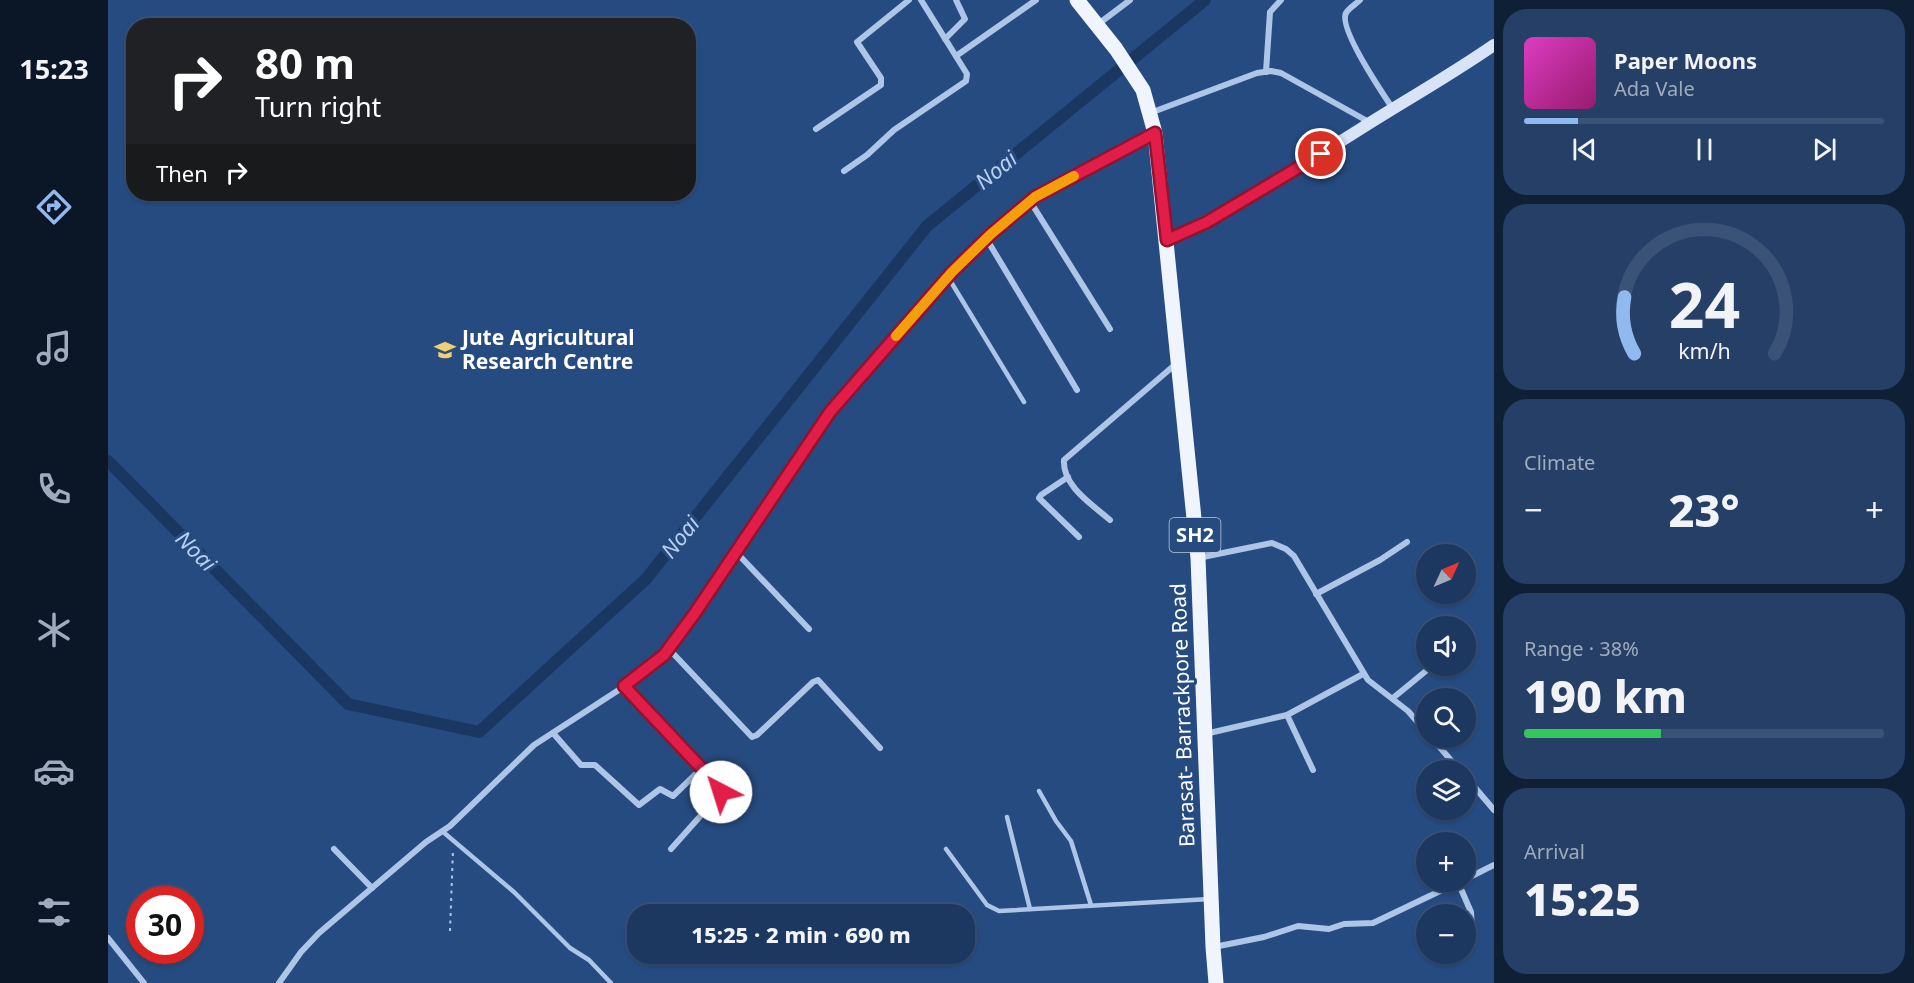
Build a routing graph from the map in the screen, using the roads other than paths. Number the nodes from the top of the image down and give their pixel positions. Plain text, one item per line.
1 (909, 0) edge
2 (921, 0) edge
3 (956, 0) edge
4 (1036, 0) edge
5 (1077, 0) edge
6 (1130, 0) edge
7 (1281, 0) edge
8 (1360, 0) edge
9 (1097, 25) junction
10 (945, 39) junction
11 (1494, 45) edge
12 (956, 56) junction
13 (1266, 72) junction
14 (1393, 110) junction
15 (1150, 113) junction
16 (1370, 123) junction
17 (816, 129) dead end
18 (1155, 133) junction
19 (844, 171) dead end
20 (1030, 201) junction
21 (986, 238) junction
22 (1167, 240) junction
23 (948, 277) junction
24 (1110, 329) dead end
25 (1177, 362) junction
26 (1077, 390) dead end
27 (1024, 402) dead end
28 (1068, 477) junction
29 (1110, 520) dead end
30 (1079, 537) dead end
31 (1407, 542) dead end
32 (736, 552) junction
33 (1198, 558) junction
34 (1316, 594) junction
35 (809, 630) dead end
36 (668, 648) junction
37 (1363, 674) junction
38 (1420, 676) edge
39 (624, 686) junction
40 (1393, 698) junction
41 (1287, 715) junction
42 (1416, 720) edge
43 (553, 733) junction
44 (1204, 735) junction
45 (880, 748) dead end
46 (1440, 748) edge
47 (1451, 760) edge
48 (701, 769) junction
49 (1313, 770) dead end
50 (1476, 789) edge
51 (1039, 791) dead end
52 (1494, 810) edge
53 (1007, 817) dead end
54 (442, 831) junction
55 (334, 849) dead end
56 (671, 849) dead end
57 (946, 849) dead end
58 (1494, 865) edge
59 (1476, 874) edge
60 (372, 888) junction
61 (1437, 892) edge
62 (1212, 899) junction
63 (1091, 905) junction
64 (1030, 909) junction
65 (108, 938) edge
66 (1213, 947) junction
67 (144, 983) edge
68 (279, 983) edge
69 (611, 983) edge
70 (1216, 983) edge

1 - 17 street
2 - 10 street
3 - 10 street
4 - 12 street
5 - 9 main road, SH2
6 - 9 street
7 - 13 street
8 - 14 street
9 - 15 main road, Barasat- Barrackpore Road / SH2
10 - 12 street
11 - 14 main road
12 - 19 street
13 - 15 street
13 - 16 street
14 - 16 main road
15 - 18 main road, Barasat- Barrackpore Road / SH2
16 - 22 main road
18 - 20 street
18 - 22 main road, Barasat- Barrackpore Road / SH2
20 - 21 street
20 - 24 street
21 - 23 street
21 - 26 street
22 - 25 main road, Barasat- Barrackpore Road / SH2
23 - 27 lane
23 - 32 street
25 - 28 street
25 - 33 main road, Barasat- Barrackpore Road / SH2
28 - 29 street
28 - 30 street
31 - 34 street
32 - 35 street
32 - 36 street
33 - 34 street
33 - 44 main road, Barasat- Barrackpore Road / SH2
34 - 37 street
36 - 39 street
36 - 45 street
37 - 40 street
37 - 41 street
38 - 40 street
39 - 43 street
39 - 48 street
40 - 42 street
41 - 44 street
41 - 49 street
43 - 48 street
43 - 54 street
44 - 62 main road, Barasat- Barrackpore Road / SH2
46 - 47 street
48 - 56 street
50 - 52 street
51 - 63 lane
53 - 64 lane
54 - 60 street
54 - 69 lane
55 - 60 street
57 - 64 lane
58 - 59 street
60 - 68 street
61 - 66 street
62 - 63 lane
62 - 66 main road, Barasat- Barrackpore Road / SH2
63 - 64 lane
65 - 67 street
66 - 70 main road, Barasat- Barrackpore Road / SH2

